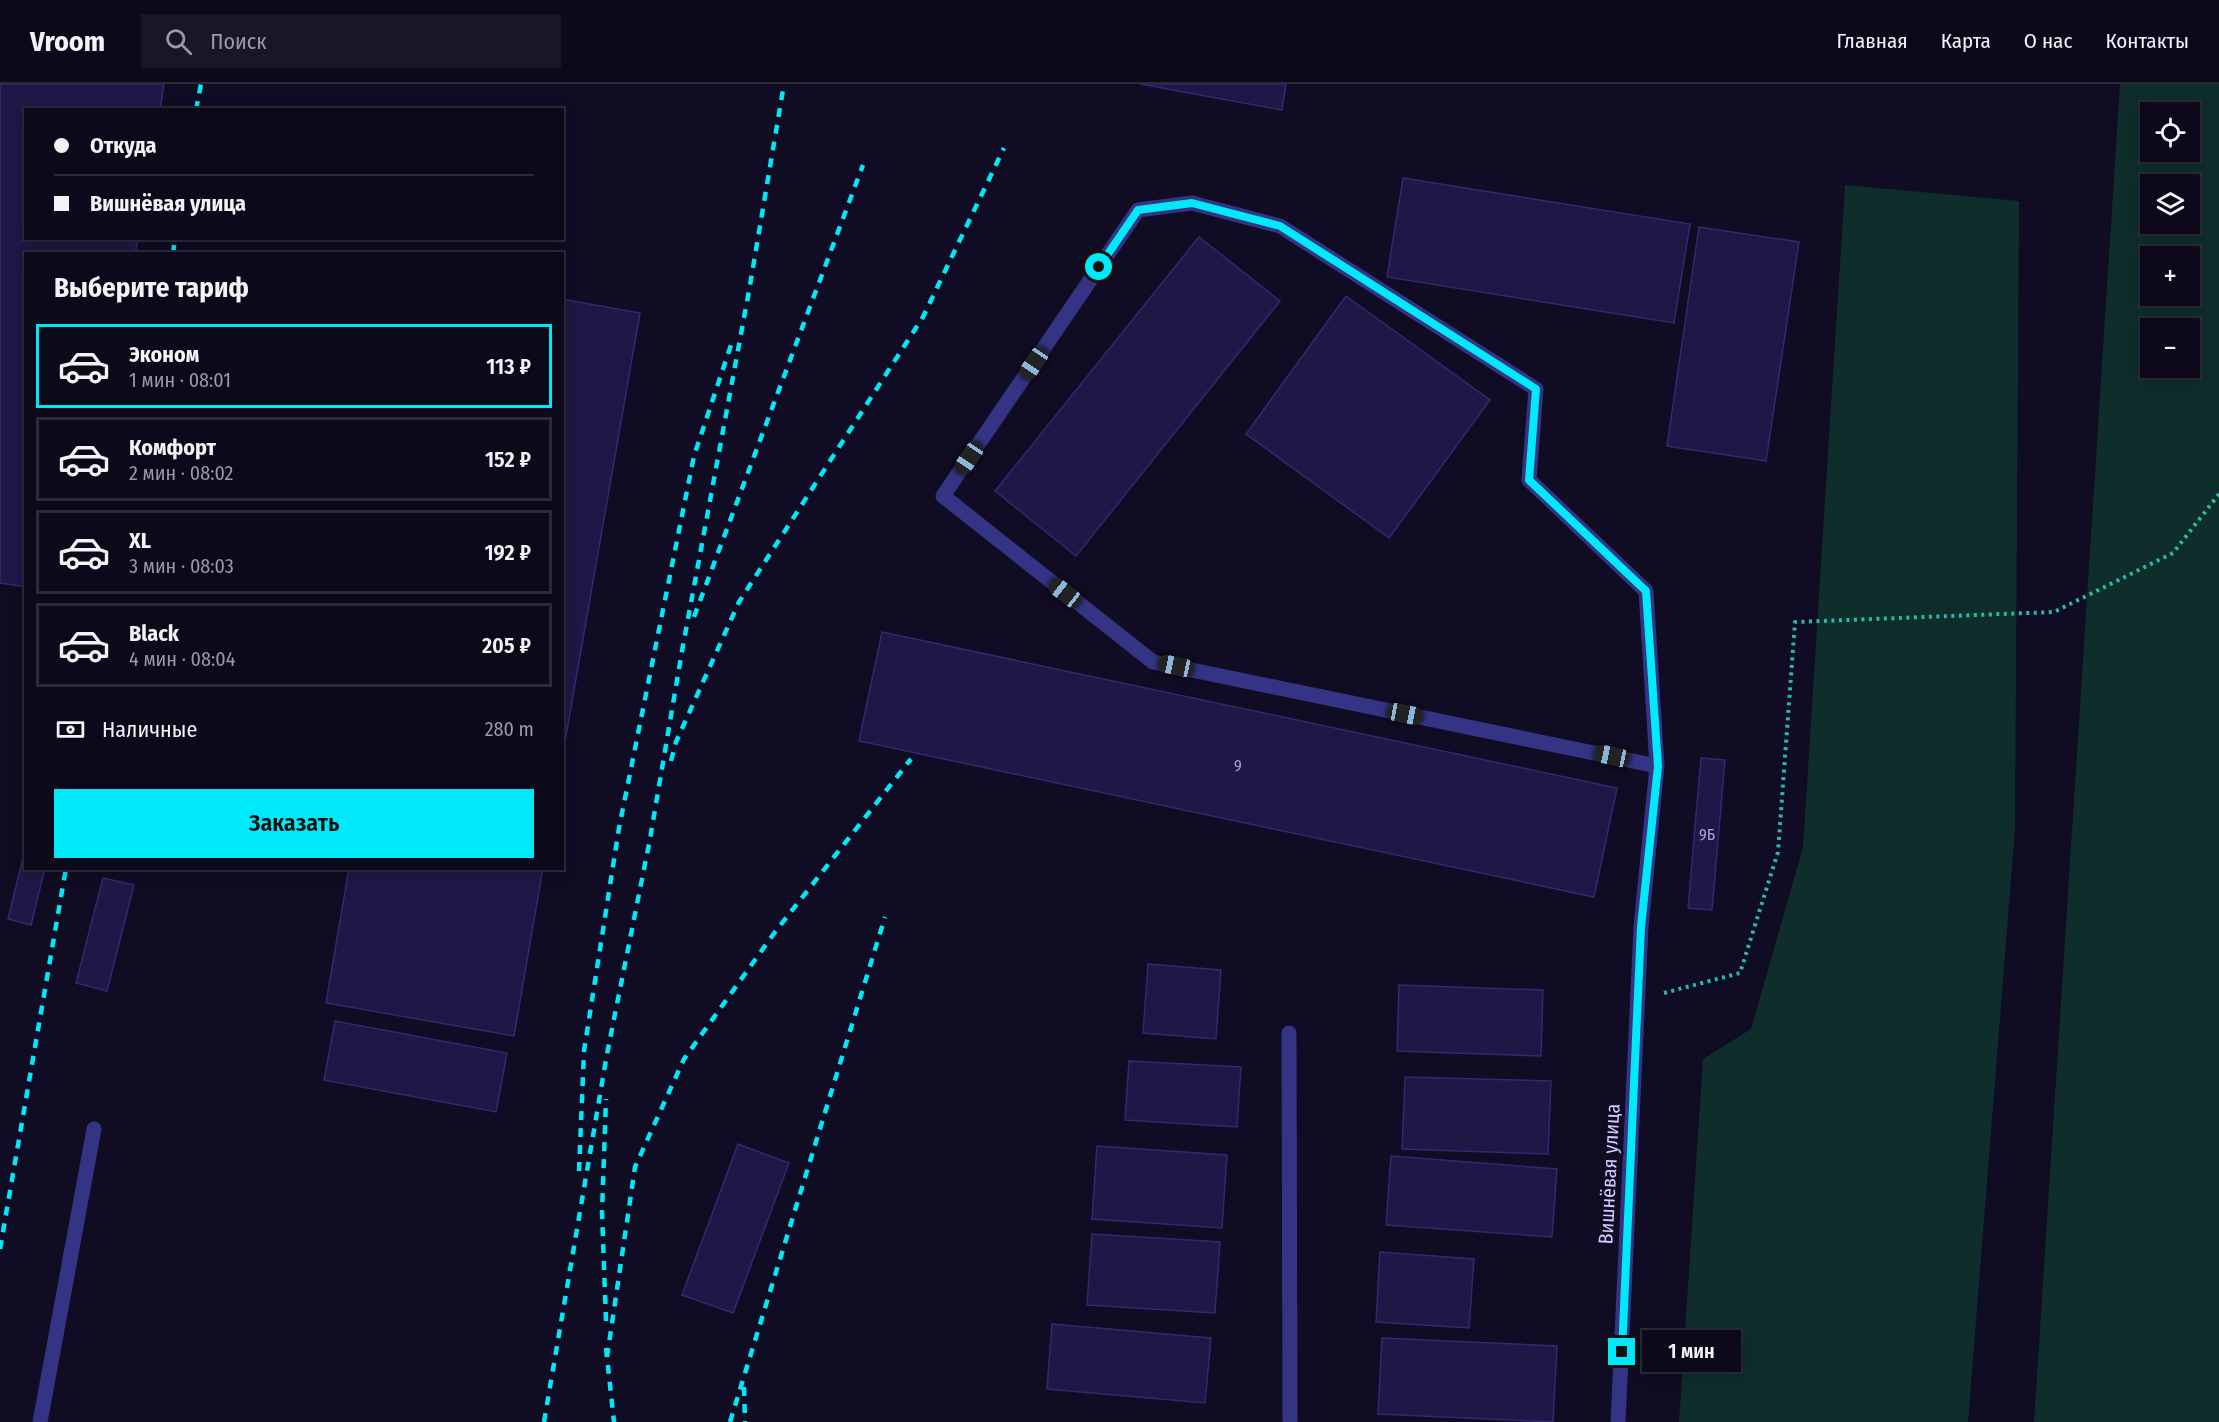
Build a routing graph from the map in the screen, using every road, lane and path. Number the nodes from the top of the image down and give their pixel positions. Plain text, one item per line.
1 (2219, 494) edge
2 (1658, 766) junction
3 (1638, 1000) junction
4 (1289, 1033) dead end
5 (94, 1129) dead end
6 (40, 1422) edge
7 (1290, 1422) edge
8 (1618, 1422) edge

1 - 3 path
2 - 2 street, Вишнёвая улица
2 - 3 street, Вишнёвая улица
3 - 8 street, Вишнёвая улица
4 - 7 street
5 - 6 street

